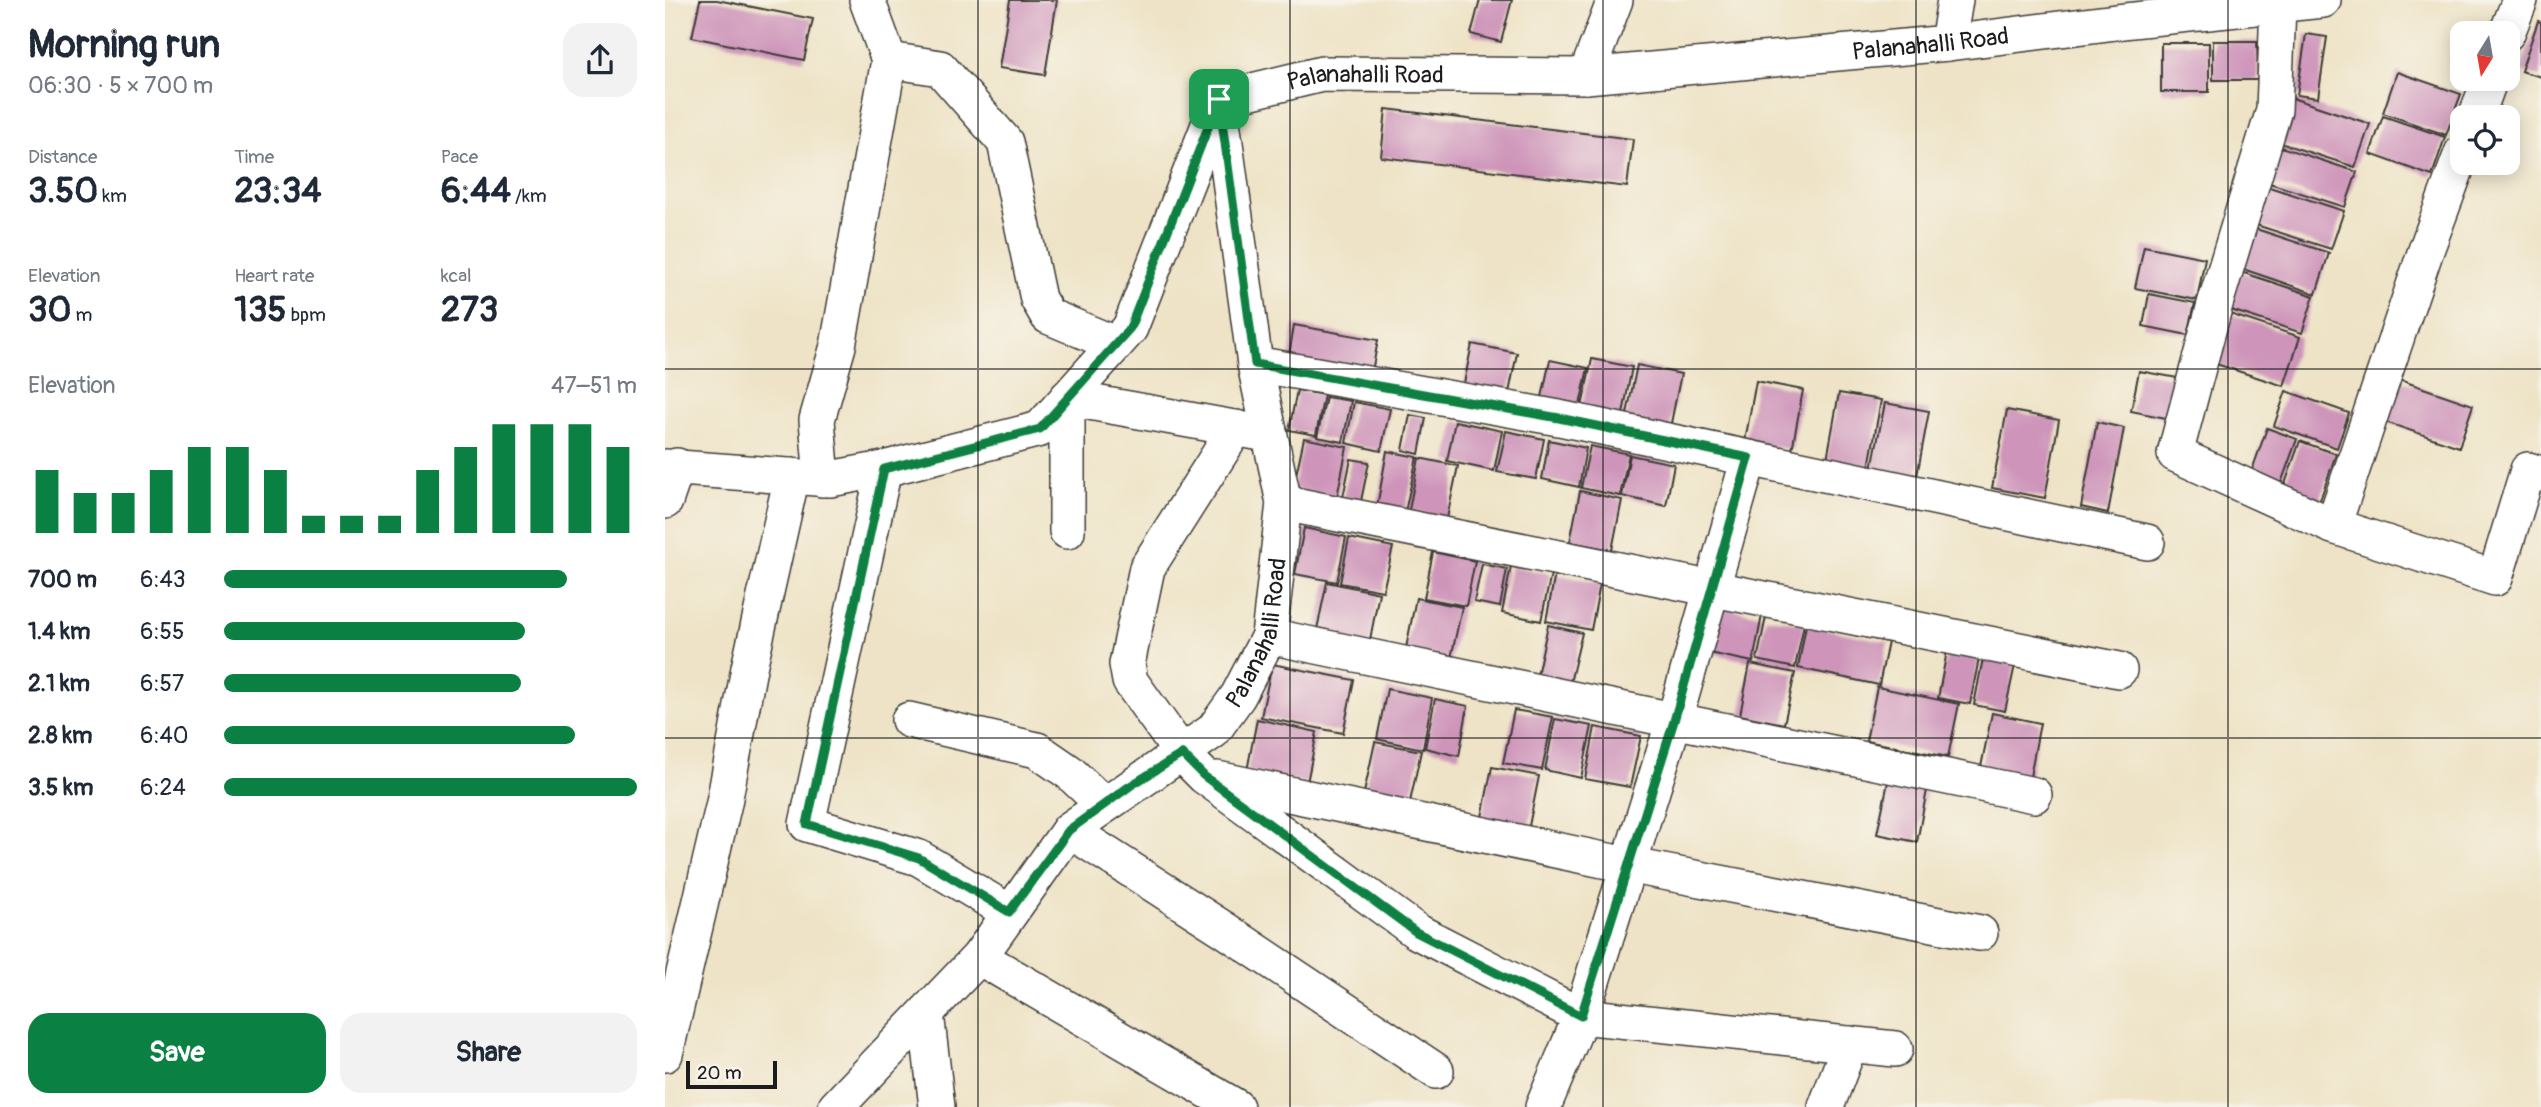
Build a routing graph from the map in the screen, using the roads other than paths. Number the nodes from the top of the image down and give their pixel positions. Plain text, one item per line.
1 (867, 0) edge
2 (1615, 0) edge
3 (1955, 0) edge
4 (2520, 0) edge
5 (2303, 2) edge
6 (2127, 10) edge
7 (2512, 21) edge
8 (1948, 43) junction
9 (889, 60) junction
10 (1586, 76) junction
11 (1219, 99) junction
12 (2454, 175) edge
13 (1115, 344) junction
14 (1255, 364) junction
15 (1067, 398) junction
16 (1236, 428) junction
17 (1270, 434) junction
18 (1749, 458) junction
19 (671, 466) edge
20 (884, 469) junction
21 (2541, 474) edge
22 (807, 477) junction
23 (665, 501) edge
24 (1284, 503) junction
25 (2333, 526) junction
26 (1067, 531) dead end
27 (2147, 542) dead end
28 (1711, 590) junction
29 (1269, 636) junction
30 (2119, 670) dead end
31 (909, 720) dead end
32 (1674, 721) junction
33 (1193, 765) junction
34 (2034, 795) dead end
35 (1104, 805) junction
36 (1069, 830) junction
37 (1627, 865) junction
38 (1009, 912) junction
39 (1980, 933) dead end
40 (979, 957) junction
41 (926, 1013) junction
42 (1581, 1016) junction
43 (1850, 1044) junction
44 (1895, 1049) dead end
45 (665, 1055) edge
46 (1436, 1071) dead end
47 (836, 1107) edge
48 (937, 1107) edge
49 (1236, 1107) edge
50 (1543, 1107) edge
51 (1826, 1107) edge

1 - 9 street
2 - 10 street
3 - 8 street
4 - 7 street
5 - 6 street, Palanahalli Road
5 - 25 street
6 - 8 street, Palanahalli Road
8 - 10 street, Palanahalli Road
9 - 13 street
9 - 22 street
10 - 11 street, Palanahalli Road
11 - 13 street
11 - 14 street, Palanahalli Road
12 - 25 street
13 - 15 street
14 - 17 street, Palanahalli Road
14 - 18 street
15 - 16 street
15 - 20 street
15 - 26 street
16 - 17 street
16 - 33 street
17 - 24 street, Palanahalli Road
18 - 27 street
18 - 28 street
19 - 22 street
19 - 23 street
20 - 22 street
20 - 38 street
21 - 25 street
22 - 45 street
24 - 28 street
24 - 29 street, Palanahalli Road
28 - 30 street
28 - 32 street
29 - 32 street
29 - 33 street, Palanahalli Road
31 - 35 street
32 - 34 street
32 - 37 street
33 - 35 street, Palanahalli Road
33 - 37 street
33 - 42 street
35 - 36 street, Palanahalli Road
36 - 38 street, Palanahalli Road
36 - 46 street
37 - 39 street
37 - 42 street
38 - 40 street, Palanahalli Road
40 - 41 street, Palanahalli Road
40 - 49 street
41 - 47 street, Palanahalli Road
41 - 48 street
42 - 43 street
42 - 50 street
43 - 44 street
43 - 51 street

